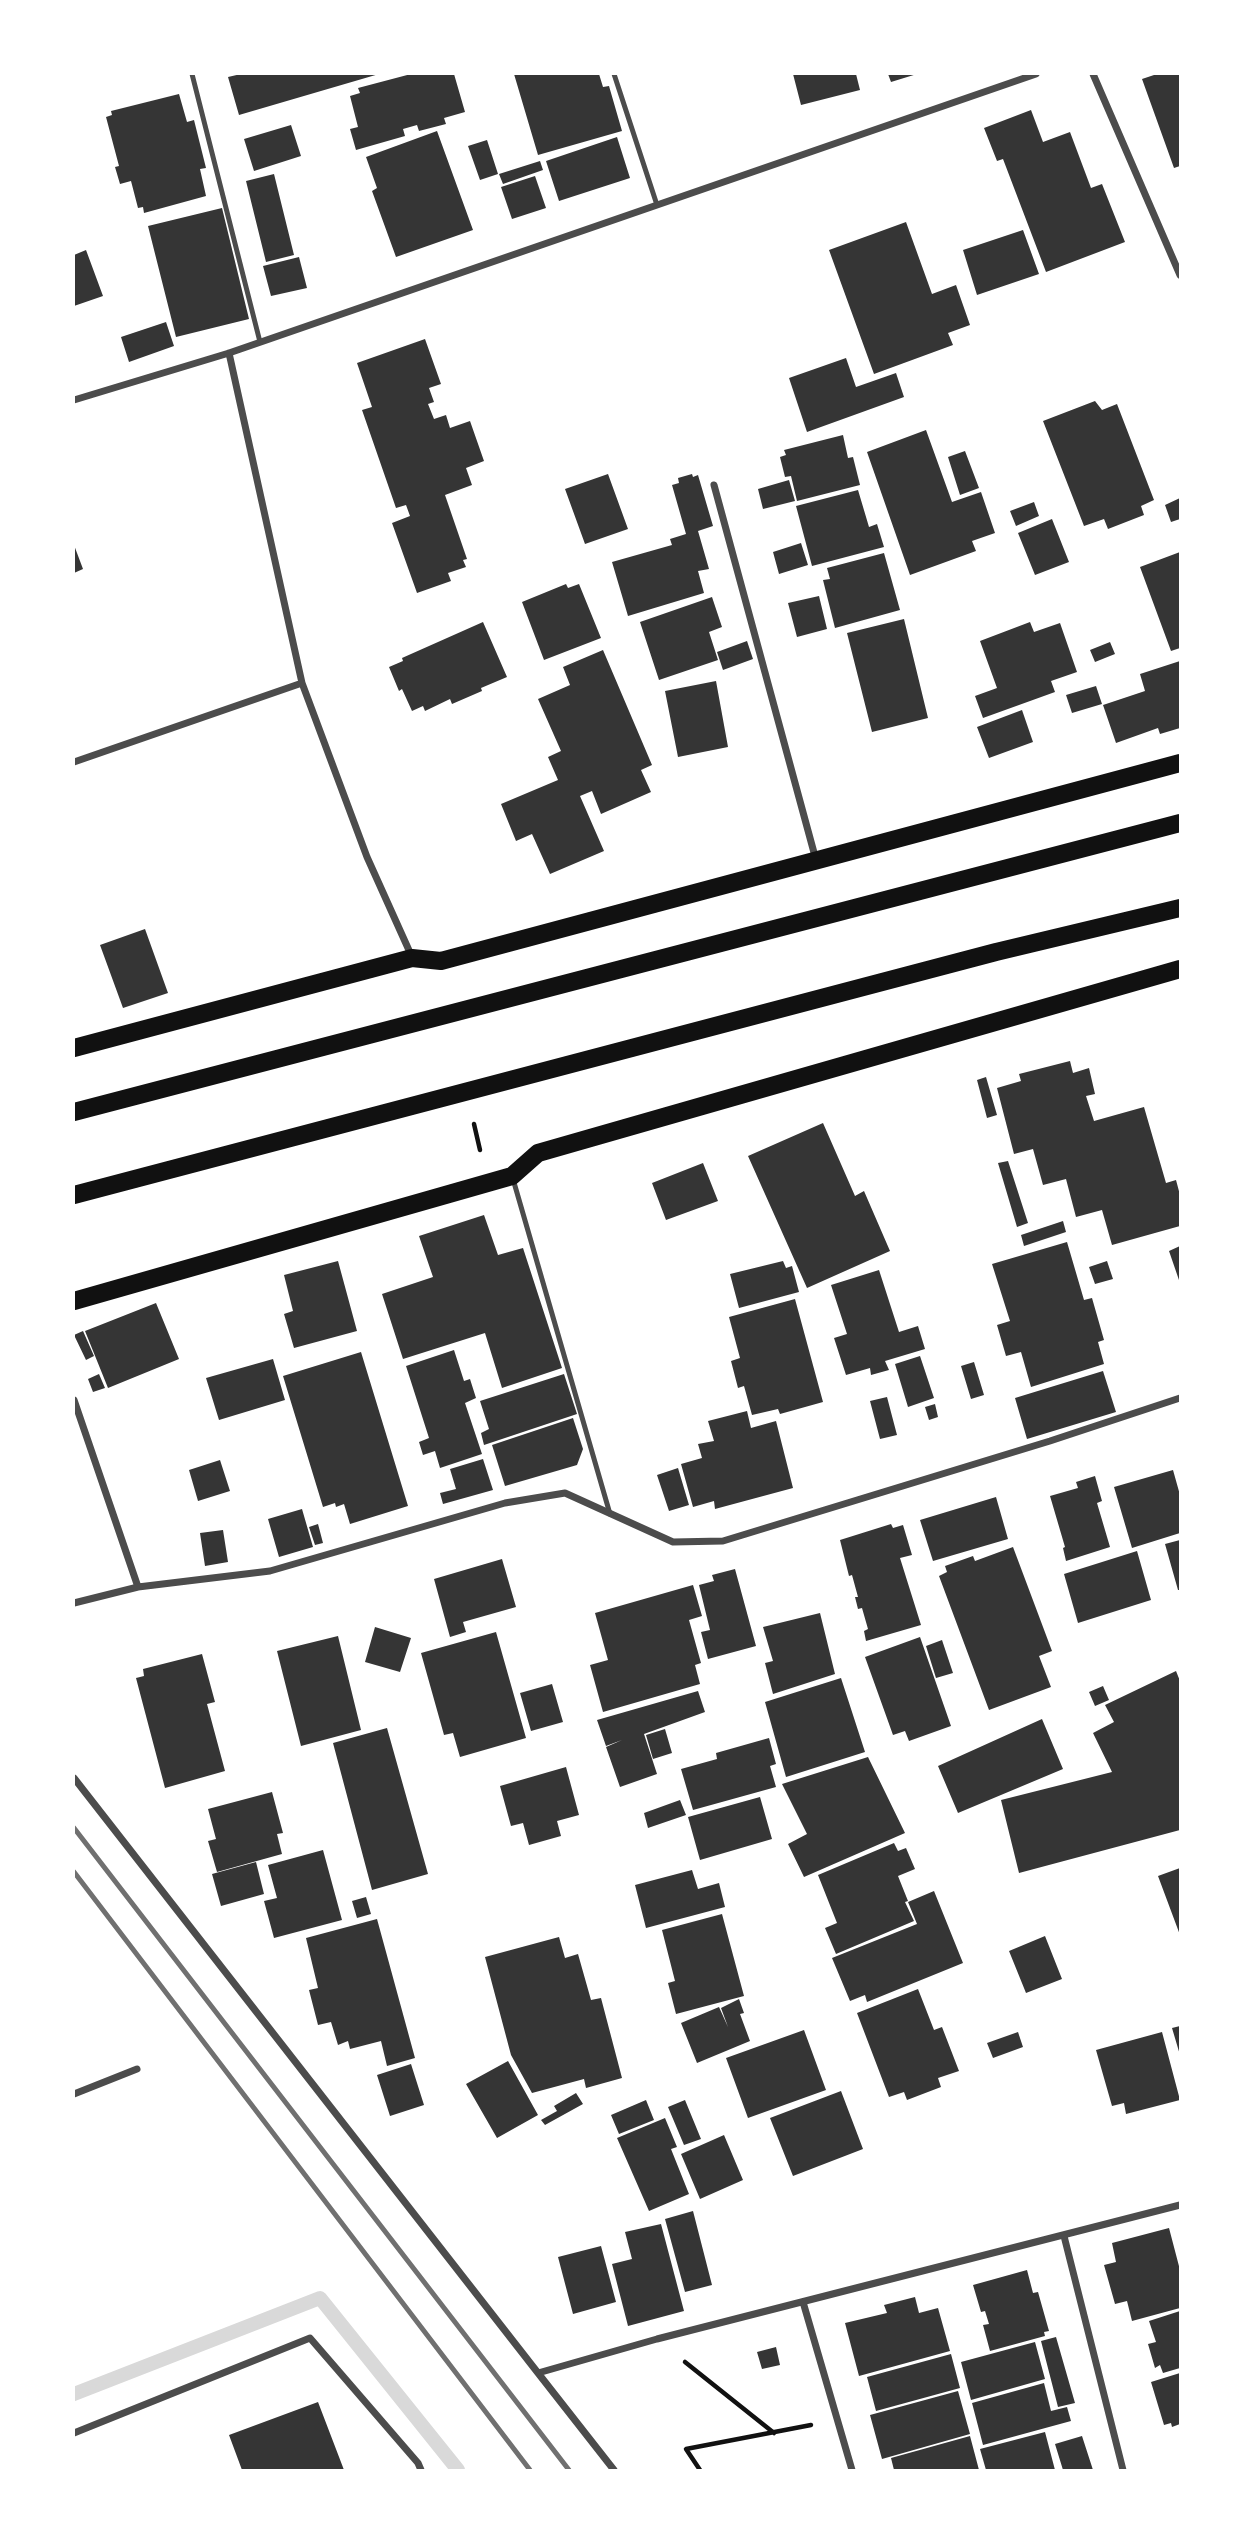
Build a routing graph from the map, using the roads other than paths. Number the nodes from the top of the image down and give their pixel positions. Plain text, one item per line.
1 (192, 74) edge
2 (614, 74) edge
3 (1036, 74) edge
4 (1093, 74) edge
5 (657, 205) junction
6 (1181, 275) edge
7 (260, 342) junction
8 (229, 353) junction
9 (74, 400) edge
10 (713, 485) dead end
11 (302, 683) junction
12 (74, 762) edge
13 (1181, 764) edge
14 (1181, 823) edge
15 (816, 861) junction
16 (1181, 908) edge
17 (412, 958) junction
18 (1181, 969) edge
19 (74, 1048) edge
20 (74, 1112) edge
21 (512, 1175) junction
22 (74, 1195) edge
23 (74, 1301) edge
24 (1181, 1398) edge
25 (74, 1400) edge
26 (610, 1514) junction
27 (138, 1587) junction
28 (74, 1604) edge
29 (74, 1778) edge
30 (137, 2069) dead end
31 (74, 2094) edge
32 (1181, 2205) edge
33 (1064, 2236) junction
34 (803, 2302) junction
35 (538, 2372) junction
36 (74, 2433) edge
37 (421, 2470) edge
38 (614, 2470) edge
39 (852, 2470) edge
40 (1123, 2470) edge

1 - 7 lane
2 - 5 lane
3 - 5 street
4 - 6 street
5 - 7 street
7 - 8 street
8 - 9 street
8 - 11 street
10 - 15 street
11 - 12 street
11 - 17 street
13 - 15 main road
14 - 20 main road
15 - 17 main road
16 - 22 main road
17 - 19 main road
18 - 21 main road
21 - 23 main road
21 - 26 lane
24 - 26 street
25 - 27 street
26 - 27 street
27 - 28 street
29 - 35 street
30 - 31 street
32 - 33 street
33 - 34 street
33 - 40 street
34 - 35 street
34 - 39 street
35 - 38 street
36 - 37 street

